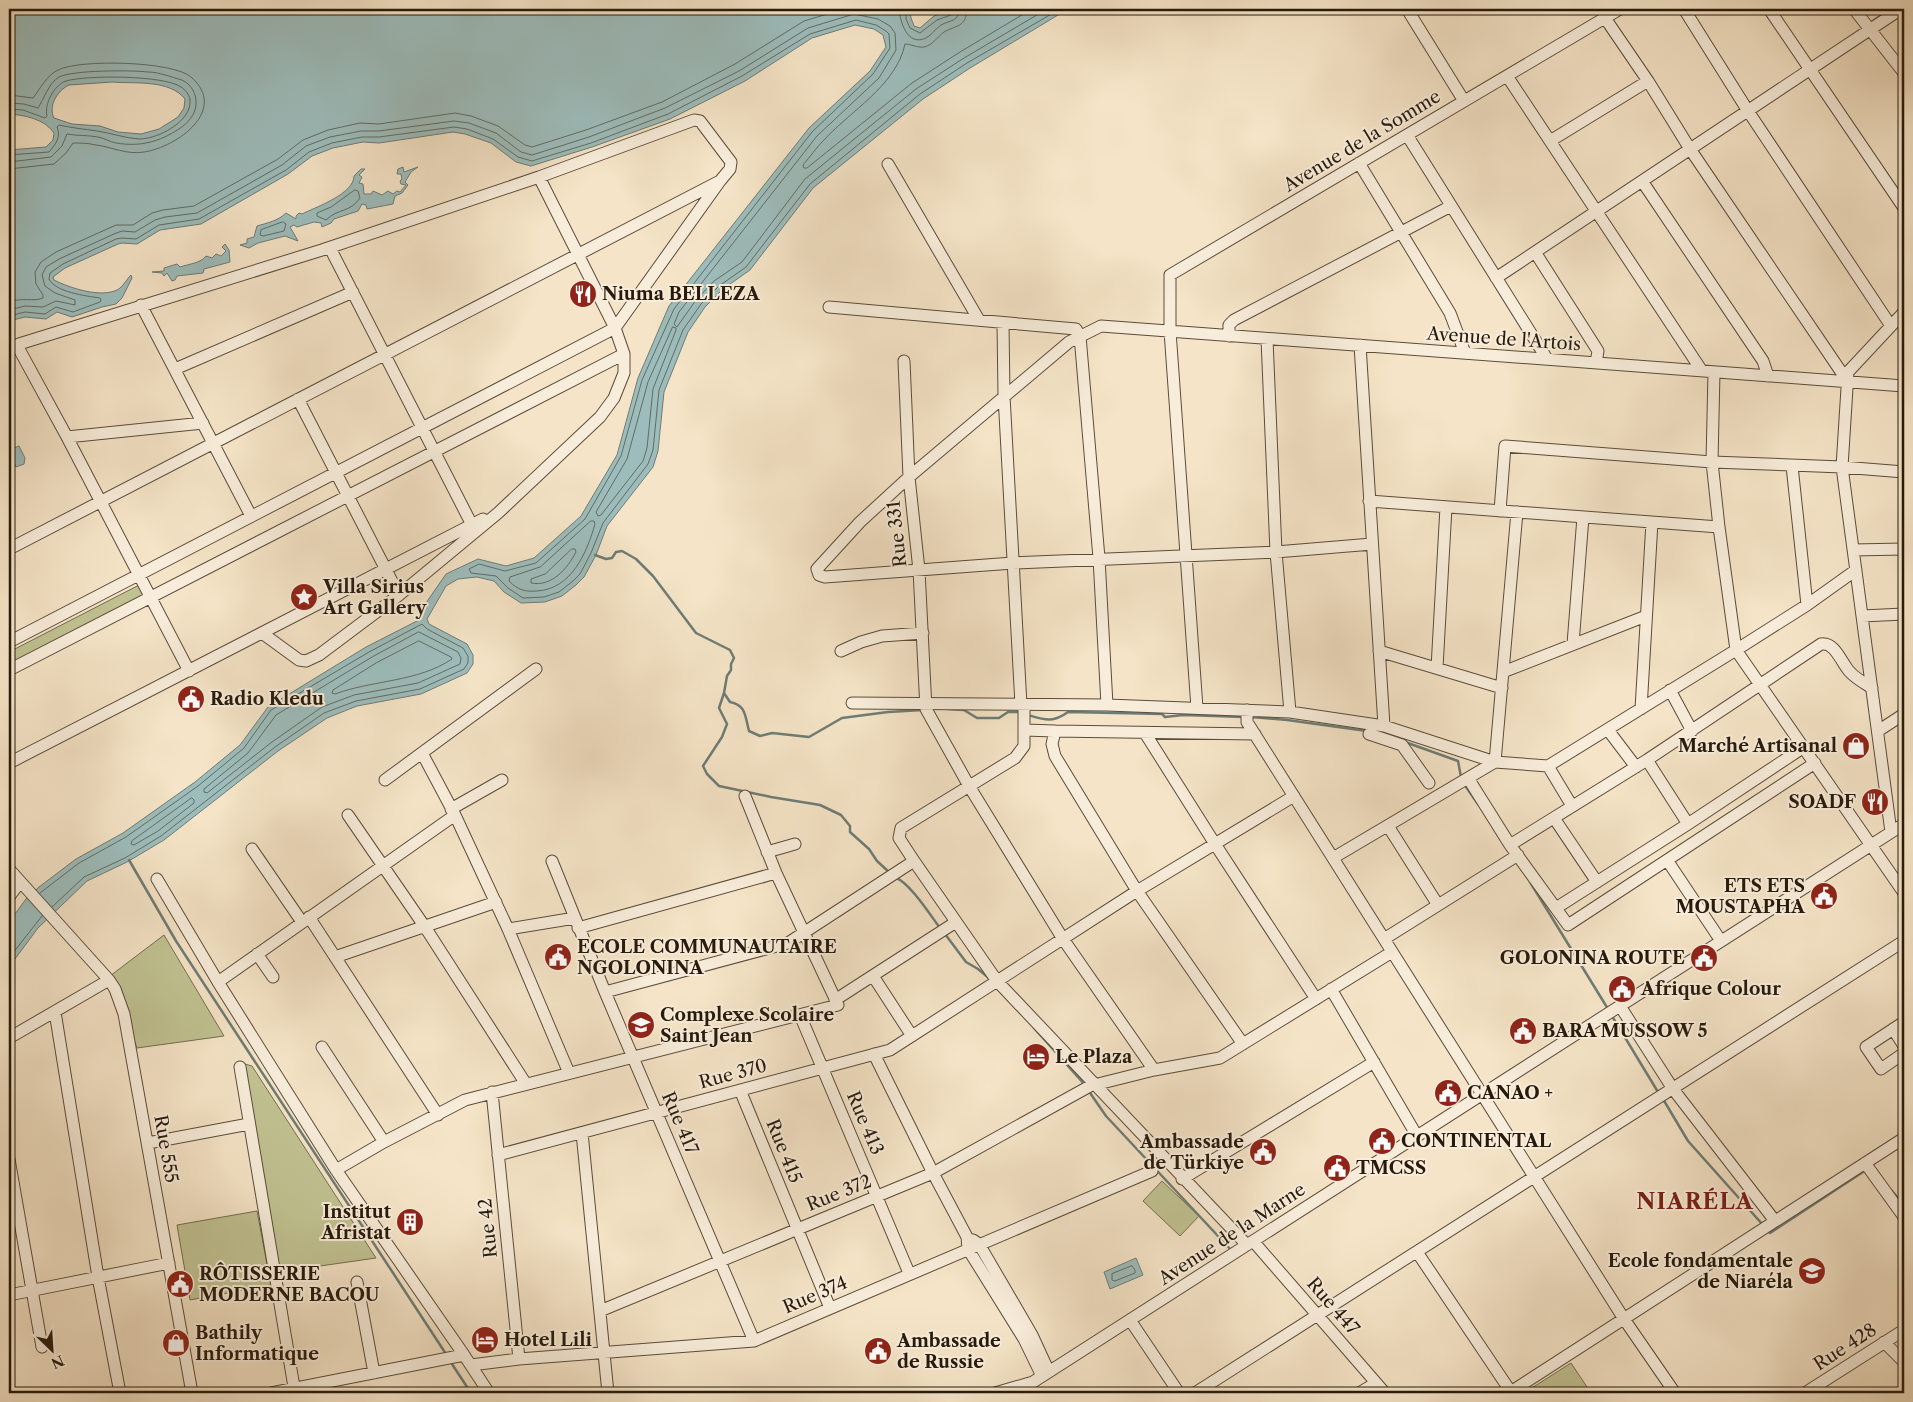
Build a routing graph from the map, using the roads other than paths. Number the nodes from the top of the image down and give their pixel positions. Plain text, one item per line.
1 (1408, 9) edge
2 (1620, 9) edge
3 (1684, 9) edge
4 (1770, 9) edge
5 (1854, 9) edge
6 (1901, 9) edge
7 (1605, 18) junction
8 (1870, 30) junction
9 (1810, 69) junction
10 (1904, 73) edge
11 (1507, 76) junction
12 (1648, 81) junction
13 (1464, 101) junction
14 (1748, 111) junction
15 (1406, 135) junction
16 (1550, 141) junction
17 (1690, 149) junction
18 (1359, 163) junction
19 (888, 164) dead end
20 (539, 177) junction
21 (720, 180) junction
22 (1642, 180) junction
23 (1451, 206) junction
24 (1904, 208) edge
25 (1596, 211) junction
26 (1402, 232) junction
27 (330, 248) junction
28 (1535, 252) junction
29 (577, 254) junction
30 (1496, 278) junction
31 (353, 292) junction
32 (141, 305) junction
33 (829, 307) dead end
34 (1904, 312) edge
35 (979, 320) junction
36 (1004, 322) junction
37 (1891, 326) junction
38 (615, 328) junction
39 (1170, 331) junction
40 (1080, 336) junction
41 (1228, 336) junction
42 (1267, 339) junction
43 (1360, 346) junction
44 (1464, 353) junction
45 (624, 354) junction
46 (385, 355) junction
47 (1547, 359) junction
48 (904, 360) dead end
49 (1596, 363) junction
50 (175, 369) junction
51 (1702, 371) junction
52 (1714, 372) junction
53 (1768, 376) junction
54 (1848, 377) junction
55 (1904, 386) edge
56 (1004, 396) junction
57 (298, 399) junction
58 (203, 423) junction
59 (422, 428) junction
60 (67, 437) junction
61 (213, 443) junction
62 (434, 451) junction
63 (1712, 462) junction
64 (1792, 466) junction
65 (1842, 467) junction
66 (336, 472) junction
67 (1904, 472) edge
68 (909, 477) junction
69 (348, 496) junction
70 (1369, 501) junction
71 (101, 502) junction
72 (1446, 507) junction
73 (502, 509) junction
74 (1500, 511) junction
75 (1517, 512) junction
76 (252, 516) junction
77 (1583, 517) junction
78 (1652, 522) junction
79 (472, 525) junction
80 (1719, 527) junction
81 (1372, 544) junction
82 (9, 549) edge
83 (1904, 549) edge
84 (1853, 550) junction
85 (1276, 552) junction
86 (1186, 555) junction
87 (1099, 558) junction
88 (1013, 563) junction
89 (386, 570) junction
90 (918, 570) junction
91 (1856, 570) junction
92 (139, 574) junction
93 (399, 595) junction
94 (151, 597) junction
95 (1807, 605) junction
96 (1904, 614) edge
97 (1646, 616) junction
98 (1862, 616) junction
99 (262, 633) junction
100 (923, 633) junction
101 (9, 642) edge
102 (1573, 644) junction
103 (1736, 650) junction
104 (841, 651) dead end
105 (1379, 651) junction
106 (1437, 668) junction
107 (536, 669) dead end
108 (9, 670) edge
109 (189, 671) junction
110 (1503, 672) junction
111 (1761, 686) junction
112 (1502, 688) junction
113 (1872, 688) junction
114 (1670, 690) junction
115 (852, 703) dead end
116 (1023, 705) junction
117 (1107, 705) junction
118 (1197, 708) junction
119 (1641, 709) junction
120 (927, 711) junction
121 (1290, 712) junction
122 (1904, 714) edge
123 (1247, 716) junction
124 (1384, 726) junction
125 (1024, 730) junction
126 (1608, 730) junction
127 (1055, 731) junction
128 (1692, 731) junction
129 (1878, 731) junction
130 (1145, 733) junction
131 (1255, 734) junction
132 (1369, 734) dead end
133 (1404, 739) junction
134 (1804, 747) junction
135 (422, 753) junction
136 (1646, 760) junction
137 (1496, 762) junction
138 (9, 763) edge
139 (1815, 763) junction
140 (1548, 766) junction
141 (1636, 767) junction
142 (1468, 778) junction
143 (385, 780) dead end
144 (502, 780) dead end
145 (1429, 783) dead end
146 (969, 786) junction
147 (745, 796) dead end
148 (1294, 796) junction
149 (1572, 806) junction
150 (453, 812) junction
151 (348, 815) dead end
152 (1554, 818) junction
153 (1688, 824) junction
154 (1904, 824) edge
155 (1388, 826) junction
156 (1891, 832) junction
157 (795, 844) dead end
158 (1215, 844) junction
159 (1510, 845) junction
160 (1872, 845) junction
161 (252, 849) dead end
162 (767, 852) junction
163 (1518, 855) junction
164 (1333, 858) junction
165 (1667, 860) junction
166 (552, 861) dead end
167 (914, 861) junction
168 (383, 866) junction
169 (9, 869) edge
170 (776, 873) junction
171 (157, 879) dead end
172 (20, 882) junction
173 (1597, 882) junction
174 (1136, 891) junction
175 (1904, 892) edge
176 (9, 896) edge
177 (496, 902) junction
178 (1438, 906) junction
179 (1556, 908) junction
180 (306, 920) junction
181 (956, 922) junction
182 (576, 923) junction
183 (425, 927) junction
184 (508, 929) junction
185 (804, 932) junction
186 (1062, 939) junction
187 (1384, 939) junction
188 (1722, 941) junction
189 (1904, 941) edge
190 (1392, 952) junction
191 (257, 954) junction
192 (335, 957) junction
193 (873, 976) junction
194 (273, 977) dead end
195 (109, 980) junction
196 (997, 981) junction
197 (218, 982) junction
198 (1331, 989) junction
199 (605, 992) junction
200 (1316, 999) junction
201 (835, 1000) junction
202 (1620, 1006) junction
203 (55, 1012) junction
204 (800, 1014) junction
205 (1904, 1022) edge
206 (1893, 1029) junction
207 (912, 1036) junction
208 (9, 1038) edge
209 (1243, 1044) junction
210 (1904, 1046) edge
211 (322, 1047) dead end
212 (1904, 1053) edge
213 (874, 1054) junction
214 (633, 1057) junction
215 (1374, 1062) junction
216 (240, 1067) dead end
217 (823, 1068) junction
218 (1154, 1070) junction
219 (569, 1074) junction
220 (526, 1084) junction
221 (1089, 1087) junction
222 (1673, 1089) junction
223 (740, 1090) junction
224 (492, 1092) junction
225 (1482, 1094) junction
226 (657, 1112) junction
227 (438, 1115) junction
228 (249, 1124) junction
229 (582, 1133) junction
230 (1417, 1136) junction
231 (1904, 1138) edge
232 (384, 1142) junction
233 (148, 1143) junction
234 (498, 1155) junction
235 (9, 1159) edge
236 (1865, 1163) junction
237 (336, 1170) junction
238 (1152, 1171) dead end
239 (933, 1173) junction
240 (1534, 1177) junction
241 (1182, 1179) junction
242 (877, 1196) junction
243 (1904, 1217) edge
244 (1775, 1221) junction
245 (797, 1229) junction
246 (972, 1243) junction
247 (1250, 1243) junction
248 (1417, 1252) junction
249 (720, 1261) junction
250 (169, 1263) junction
251 (909, 1274) junction
252 (98, 1277) junction
253 (357, 1282) dead end
254 (32, 1290) junction
255 (9, 1295) edge
256 (830, 1308) junction
257 (600, 1311) junction
258 (1318, 1315) junction
259 (1624, 1319) junction
260 (1130, 1320) junction
261 (1904, 1330) edge
262 (754, 1341) junction
263 (1884, 1342) junction
264 (42, 1347) dead end
265 (604, 1353) junction
266 (464, 1354) junction
267 (519, 1359) junction
268 (1904, 1362) edge
269 (471, 1366) junction
270 (374, 1373) junction
271 (1039, 1381) edge
272 (1376, 1383) junction
273 (294, 1391) edge
274 (120, 1393) edge
275 (192, 1393) edge
276 (271, 1393) edge
277 (488, 1393) edge
278 (608, 1393) edge
279 (995, 1393) edge
280 (1179, 1393) edge
281 (1195, 1393) edge
282 (1359, 1393) edge
283 (1385, 1393) edge
284 (1510, 1393) edge
285 (1675, 1393) edge
286 (1805, 1393) edge

1 - 13 street
2 - 7 street, Avenue de la Somme
3 - 14 street
4 - 9 street
5 - 8 street
6 - 8 street
7 - 11 street, Avenue de la Somme
7 - 12 street
8 - 9 street
8 - 10 street
9 - 14 street
9 - 24 street
11 - 13 street, Avenue de la Somme
11 - 16 street
12 - 16 street
12 - 17 street
13 - 15 street, Avenue de la Somme
14 - 17 street
14 - 37 street
15 - 18 street, Avenue de la Somme
15 - 23 street
16 - 25 street
17 - 22 street
17 - 54 street
18 - 26 street
18 - 39 street, Avenue de la Somme
19 - 35 street
20 - 21 street
20 - 27 street
20 - 29 street
21 - 29 street
21 - 38 street
22 - 25 street
22 - 53 street
23 - 26 street
23 - 30 street
25 - 28 street
25 - 51 street
26 - 41 street
26 - 44 street
27 - 31 street
27 - 32 street
28 - 30 street
28 - 49 street
29 - 38 street
29 - 46 street
30 - 47 street
31 - 46 street
31 - 50 street
32 - 50 street
32 - 60 street
33 - 35 street
34 - 37 street
35 - 36 street
36 - 40 street
36 - 56 street, Rue 447
37 - 54 street
38 - 45 street
38 - 59 street
39 - 40 street, Avenue de l'Artois
39 - 41 street, Avenue de l'Artois
39 - 86 street
40 - 56 street
40 - 87 street
41 - 42 street, Avenue de l'Artois
42 - 43 street, Avenue de l'Artois
42 - 85 street
43 - 44 street, Avenue de l'Artois
43 - 70 street
44 - 47 street, Avenue de l'Artois
45 - 62 street
45 - 73 street
46 - 57 street
46 - 59 street
47 - 49 street, Avenue de l'Artois
48 - 68 street, Rue 331
49 - 51 street, Avenue de l'Artois
50 - 58 street
51 - 52 street, Avenue de l'Artois
52 - 53 street, Avenue de l'Artois
52 - 63 street
53 - 54 street, Avenue de l'Artois
54 - 55 street, Avenue de l'Artois
54 - 65 street
56 - 68 street
56 - 88 street, Rue 447
57 - 61 street
57 - 66 street
58 - 60 street
58 - 61 street
59 - 62 street
59 - 66 street
60 - 71 street
61 - 71 street
61 - 76 street
62 - 69 street
62 - 79 street
63 - 64 street
63 - 74 street
63 - 80 street
64 - 65 street
64 - 95 street
65 - 67 street
65 - 84 street
66 - 69 street
66 - 76 street
68 - 90 street, Rue 331
68 - 90 street
69 - 89 street
69 - 94 street
70 - 72 street
70 - 81 street
71 - 82 street
71 - 92 street
72 - 74 street
72 - 106 street
73 - 79 street
73 - 93 street
74 - 75 street
75 - 77 street
75 - 110 street
76 - 92 street
77 - 78 street
77 - 102 street
78 - 80 street
78 - 97 street
79 - 89 street
80 - 103 street
81 - 85 street
81 - 105 street
83 - 84 street
84 - 91 street
85 - 86 street
85 - 121 street
86 - 87 street
86 - 118 street
87 - 88 street
87 - 117 street
88 - 90 street
88 - 116 street, Rue 447
89 - 93 street
89 - 99 street
90 - 100 street, Rue 331
91 - 95 street
91 - 98 street
92 - 94 street
92 - 101 street
93 - 99 street
94 - 108 street
94 - 109 street
95 - 103 street
96 - 98 street
97 - 102 street
97 - 119 street
98 - 113 street
99 - 109 street
100 - 104 street
100 - 120 street, Rue 331
102 - 110 street
103 - 111 street
103 - 114 street
105 - 106 street
105 - 124 street
106 - 112 street
107 - 135 street
109 - 138 street
110 - 112 street
111 - 113 street
111 - 128 street
111 - 134 street
112 - 137 street
113 - 129 street
114 - 119 street
114 - 128 street
115 - 120 street
116 - 117 street
116 - 120 street
116 - 125 street, Rue 447
117 - 118 street
118 - 123 street
119 - 126 street
120 - 146 street
121 - 123 street
121 - 124 street
122 - 129 street
123 - 131 street
124 - 133 street
125 - 127 street
125 - 146 street, Rue 447
126 - 140 street
126 - 141 street
127 - 130 street
127 - 174 street
128 - 136 street
129 - 156 street
130 - 131 street
130 - 158 street
131 - 148 street
132 - 133 street
133 - 137 street
133 - 145 street
134 - 139 street
134 - 153 street
135 - 143 street
135 - 150 street
136 - 141 street
136 - 153 street
137 - 140 street
137 - 142 street
139 - 160 street
139 - 165 street
140 - 149 street
141 - 149 street
142 - 155 street
142 - 159 street
144 - 150 street
146 - 167 street, Rue 447
146 - 186 street
147 - 162 street
148 - 158 street, Rue 370
148 - 164 street
149 - 152 street
150 - 168 street
150 - 177 street
151 - 168 street
152 - 159 street
152 - 173 street
153 - 173 street
154 - 156 street, Avenue de la Marne
155 - 164 street
155 - 178 street
156 - 160 street, Avenue de la Marne
157 - 162 street
158 - 174 street, Rue 370
158 - 200 street
159 - 163 street
160 - 175 street
160 - 188 street, Avenue de la Marne
161 - 180 street
162 - 170 street
163 - 178 street
163 - 179 street
164 - 187 street
165 - 179 street
165 - 188 street
166 - 182 street, Rue 417
167 - 181 street, Rue 447
167 - 185 street
168 - 180 street
168 - 183 street
169 - 172 street, Rue 555
170 - 182 street
170 - 185 street
171 - 197 street
172 - 176 street
172 - 195 street, Rue 555
173 - 179 street
174 - 186 street, Rue 370
174 - 209 street
177 - 183 street
177 - 184 street
178 - 187 street
180 - 191 street
180 - 192 street
181 - 193 street
181 - 196 street, Rue 447
182 - 184 street
182 - 199 street, Rue 417
183 - 192 street
183 - 220 street
184 - 219 street
185 - 199 street
185 - 201 street
186 - 196 street, Rue 370
186 - 218 street
187 - 190 street
188 - 202 street, Avenue de la Marne
189 - 222 street
190 - 198 street, Rue 372
190 - 225 street
191 - 194 street
191 - 197 street
192 - 227 street
193 - 201 street
193 - 207 street
195 - 203 street
195 - 233 street, Rue 555
196 - 207 street, Rue 370
196 - 221 street, Rue 447
197 - 237 street
198 - 200 street, Rue 372
198 - 215 street
199 - 214 street, Rue 417
200 - 209 street, Rue 372
201 - 204 street
202 - 222 street
202 - 225 street, Avenue de la Marne
203 - 208 street
203 - 252 street
204 - 214 street
204 - 217 street, Rue 413
205 - 206 street
206 - 210 street
206 - 212 street
207 - 213 street, Rue 370
209 - 218 street, Rue 372
211 - 232 street
213 - 217 street, Rue 370
213 - 239 street
214 - 219 street
214 - 226 street, Rue 417
215 - 230 street
215 - 241 street
216 - 228 street
217 - 223 street, Rue 370
217 - 242 street, Rue 413
218 - 221 street, Rue 372
219 - 220 street
220 - 224 street
221 - 239 street, Rue 372
221 - 241 street, Rue 447
222 - 240 street
222 - 244 street
223 - 226 street, Rue 370
223 - 245 street, Rue 415
224 - 227 street
224 - 234 street, Rue 42
225 - 230 street, Avenue de la Marne
225 - 240 street
226 - 229 street, Rue 370
226 - 249 street, Rue 417
227 - 232 street
228 - 233 street
228 - 273 street
229 - 234 street, Rue 370
229 - 257 street
230 - 247 street, Avenue de la Marne
231 - 236 street
232 - 237 street
233 - 250 street, Rue 555
234 - 267 street, Rue 42
235 - 254 street
236 - 243 street
236 - 244 street
237 - 266 street
238 - 246 street, Rue 374
239 - 242 street, Rue 372
239 - 246 street
240 - 248 street
240 - 259 street
241 - 247 street, Rue 447
242 - 245 street, Rue 372
242 - 251 street, Rue 413
244 - 259 street
245 - 249 street, Rue 372
245 - 256 street, Rue 415
246 - 251 street, Rue 374
246 - 271 street
247 - 258 street, Rue 447
247 - 260 street, Avenue de la Marne
248 - 258 street
248 - 284 street
249 - 257 street, Rue 372
249 - 262 street, Rue 417
250 - 252 street
250 - 275 street, Rue 555
251 - 256 street, Rue 374
252 - 254 street
252 - 274 street
253 - 270 street
254 - 255 street
254 - 264 street
256 - 262 street, Rue 374
257 - 265 street
258 - 272 street, Rue 447
258 - 281 street
259 - 284 street
259 - 285 street
260 - 271 street, Avenue de la Marne
260 - 280 street
261 - 263 street, Rue 428
262 - 265 street, Rue 374
263 - 268 street
263 - 286 street, Rue 428
265 - 267 street, Rue 374
265 - 278 street
266 - 269 street
266 - 270 street
267 - 269 street, Rue 374
269 - 277 street
270 - 273 street
271 - 279 street, Avenue de la Marne
272 - 282 street
272 - 283 street, Rue 447
273 - 276 street

